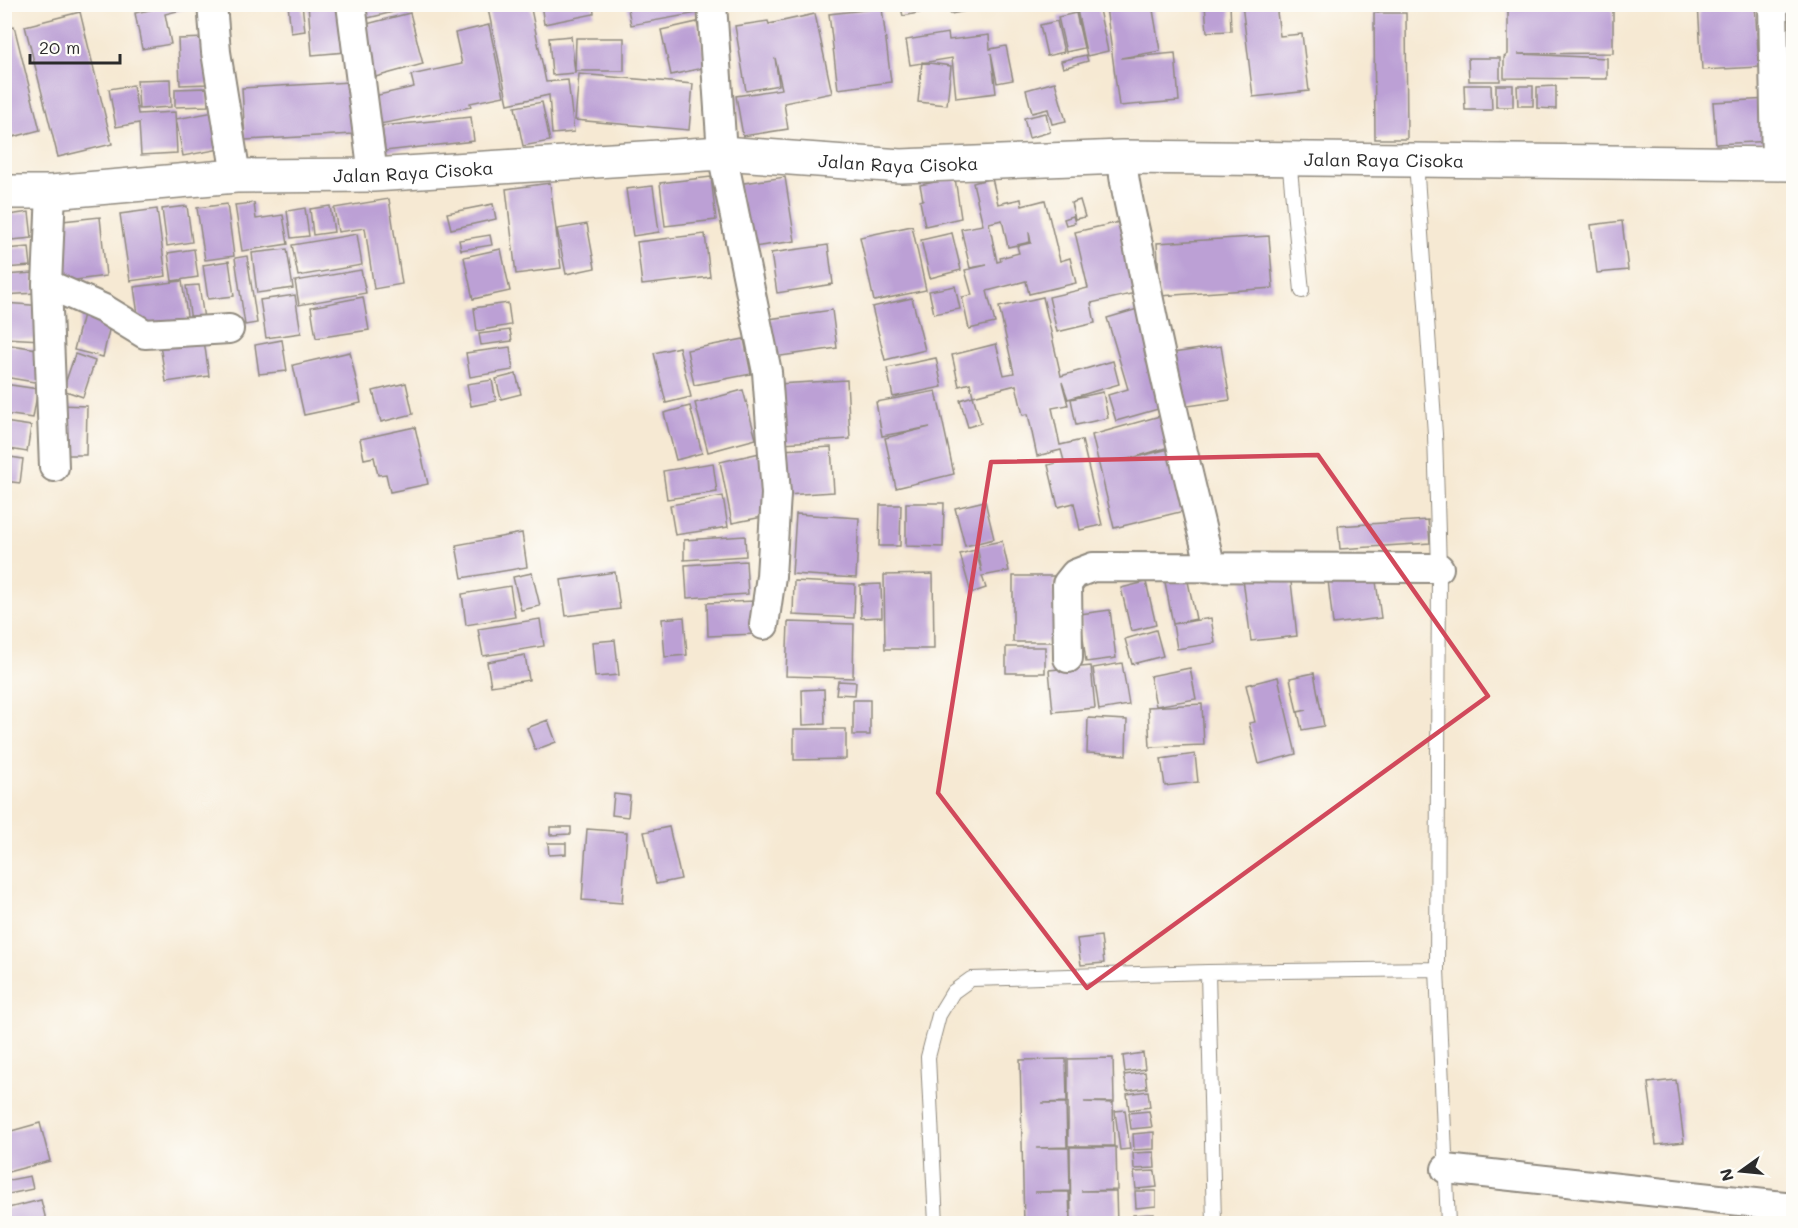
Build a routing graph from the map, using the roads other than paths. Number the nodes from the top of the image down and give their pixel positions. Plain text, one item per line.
1 (212, 4) edge
2 (351, 4) edge
3 (712, 4) edge
4 (1773, 4) edge
5 (722, 153) junction
6 (1122, 157) junction
7 (1289, 157) junction
8 (1416, 162) junction
9 (1785, 164) edge
10 (373, 175) junction
11 (236, 176) junction
12 (4, 192) edge
13 (51, 192) junction
14 (47, 284) junction
15 (1302, 291) dead end
16 (229, 329) dead end
17 (54, 467) dead end
18 (1211, 568) junction
19 (1439, 568) junction
20 (764, 625) dead end
21 (1068, 658) dead end
22 (1437, 969) junction
23 (1208, 972) junction
24 (1446, 1169) junction
25 (1794, 1207) edge
26 (936, 1224) edge
27 (1214, 1224) edge
28 (1448, 1224) edge

1 - 11 street
2 - 10 street
3 - 5 street
4 - 9 street
5 - 6 street, Jalan Raya Cisoka
5 - 10 street, Jalan Raya Cisoka
5 - 20 street
6 - 7 street, Jalan Raya Cisoka
6 - 18 street
7 - 8 street, Jalan Raya Cisoka
7 - 15 lane
8 - 9 street, Jalan Raya Cisoka
8 - 19 lane
10 - 11 street, Jalan Raya Cisoka
11 - 13 street, Jalan Raya Cisoka
12 - 13 street, Jalan Raya Cisoka
13 - 14 street
14 - 16 street
14 - 17 street
18 - 19 street
18 - 21 street
19 - 22 lane
22 - 23 lane
22 - 24 lane
23 - 26 lane
23 - 27 lane
24 - 25 street
24 - 28 lane

